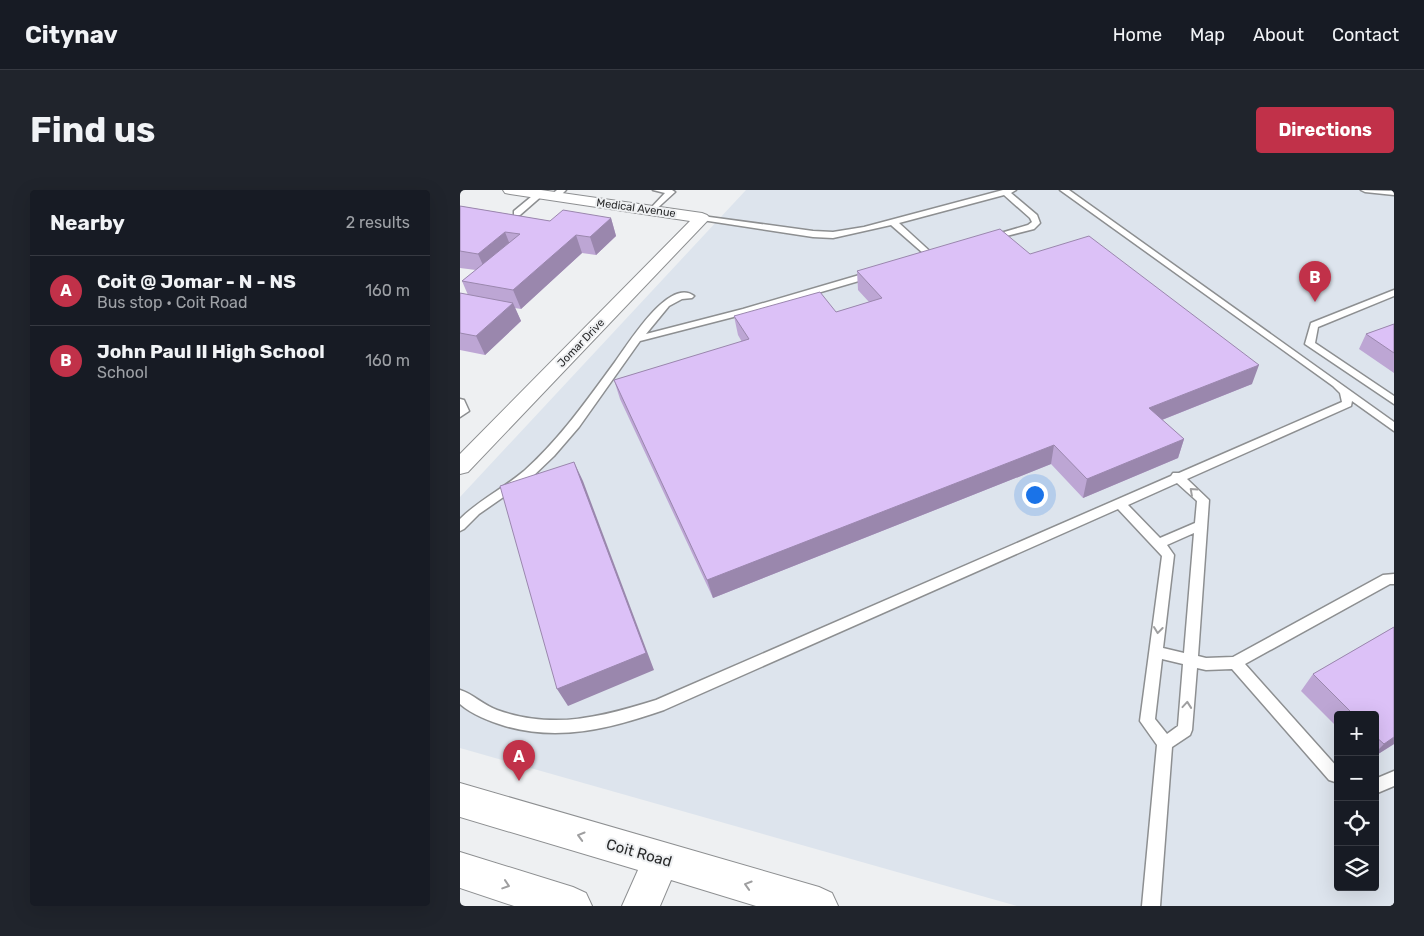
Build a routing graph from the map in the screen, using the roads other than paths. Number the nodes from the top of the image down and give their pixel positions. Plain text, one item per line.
1 (510, 190) edge
2 (657, 190) edge
3 (1064, 190) edge
4 (1365, 190) edge
5 (1008, 191) edge
6 (1394, 193) edge
7 (552, 194) edge
8 (652, 211) junction
9 (517, 213) edge
10 (702, 218) junction
11 (893, 222) junction
12 (976, 243) edge
13 (931, 257) edge
14 (887, 270) edge
15 (1394, 293) edge
16 (689, 296) dead end
17 (638, 339) junction
18 (1344, 390) junction
19 (1394, 401) edge
20 (460, 402) edge
21 (460, 414) edge
22 (1394, 427) edge
23 (460, 467) edge
24 (1177, 476) junction
25 (1120, 503) junction
26 (1202, 525) junction
27 (460, 526) edge
28 (1158, 544) junction
29 (1394, 579) edge
30 (1155, 652) junction
31 (1191, 660) junction
32 (1235, 663) junction
33 (460, 696) edge
34 (1165, 743) junction
35 (1334, 772) edge
36 (1394, 778) edge
37 (1379, 785) edge
38 (460, 800) edge
39 (662, 859) junction
40 (460, 870) edge
41 (573, 906) edge
42 (641, 906) edge
43 (818, 906) edge
44 (1151, 906) edge

1 - 7 street, Medical Avenue
2 - 8 lane
3 - 18 lane
4 - 6 lane
5 - 11 lane
5 - 12 lane
7 - 8 street, Medical Avenue
7 - 9 lane
8 - 10 street, Medical Avenue
10 - 11 lane
10 - 23 street, Jomar Drive
11 - 13 lane
14 - 17 lane
15 - 19 lane
16 - 17 lane
17 - 27 lane
18 - 22 lane
18 - 24 lane
20 - 21 lane
24 - 25 lane
26 -> 24 lane
25 - 28 lane
25 - 33 lane
26 - 28 lane
26 - 31 lane
28 -> 30 lane
29 - 32 lane
30 - 31 lane
30 - 34 lane
31 - 32 lane
34 -> 31 lane
32 - 35 lane
34 - 44 lane
36 - 37 lane
39 -> 38 main road, Coit Road
39 - 42 main road
43 -> 39 main road, Coit Road
40 -> 41 main road

